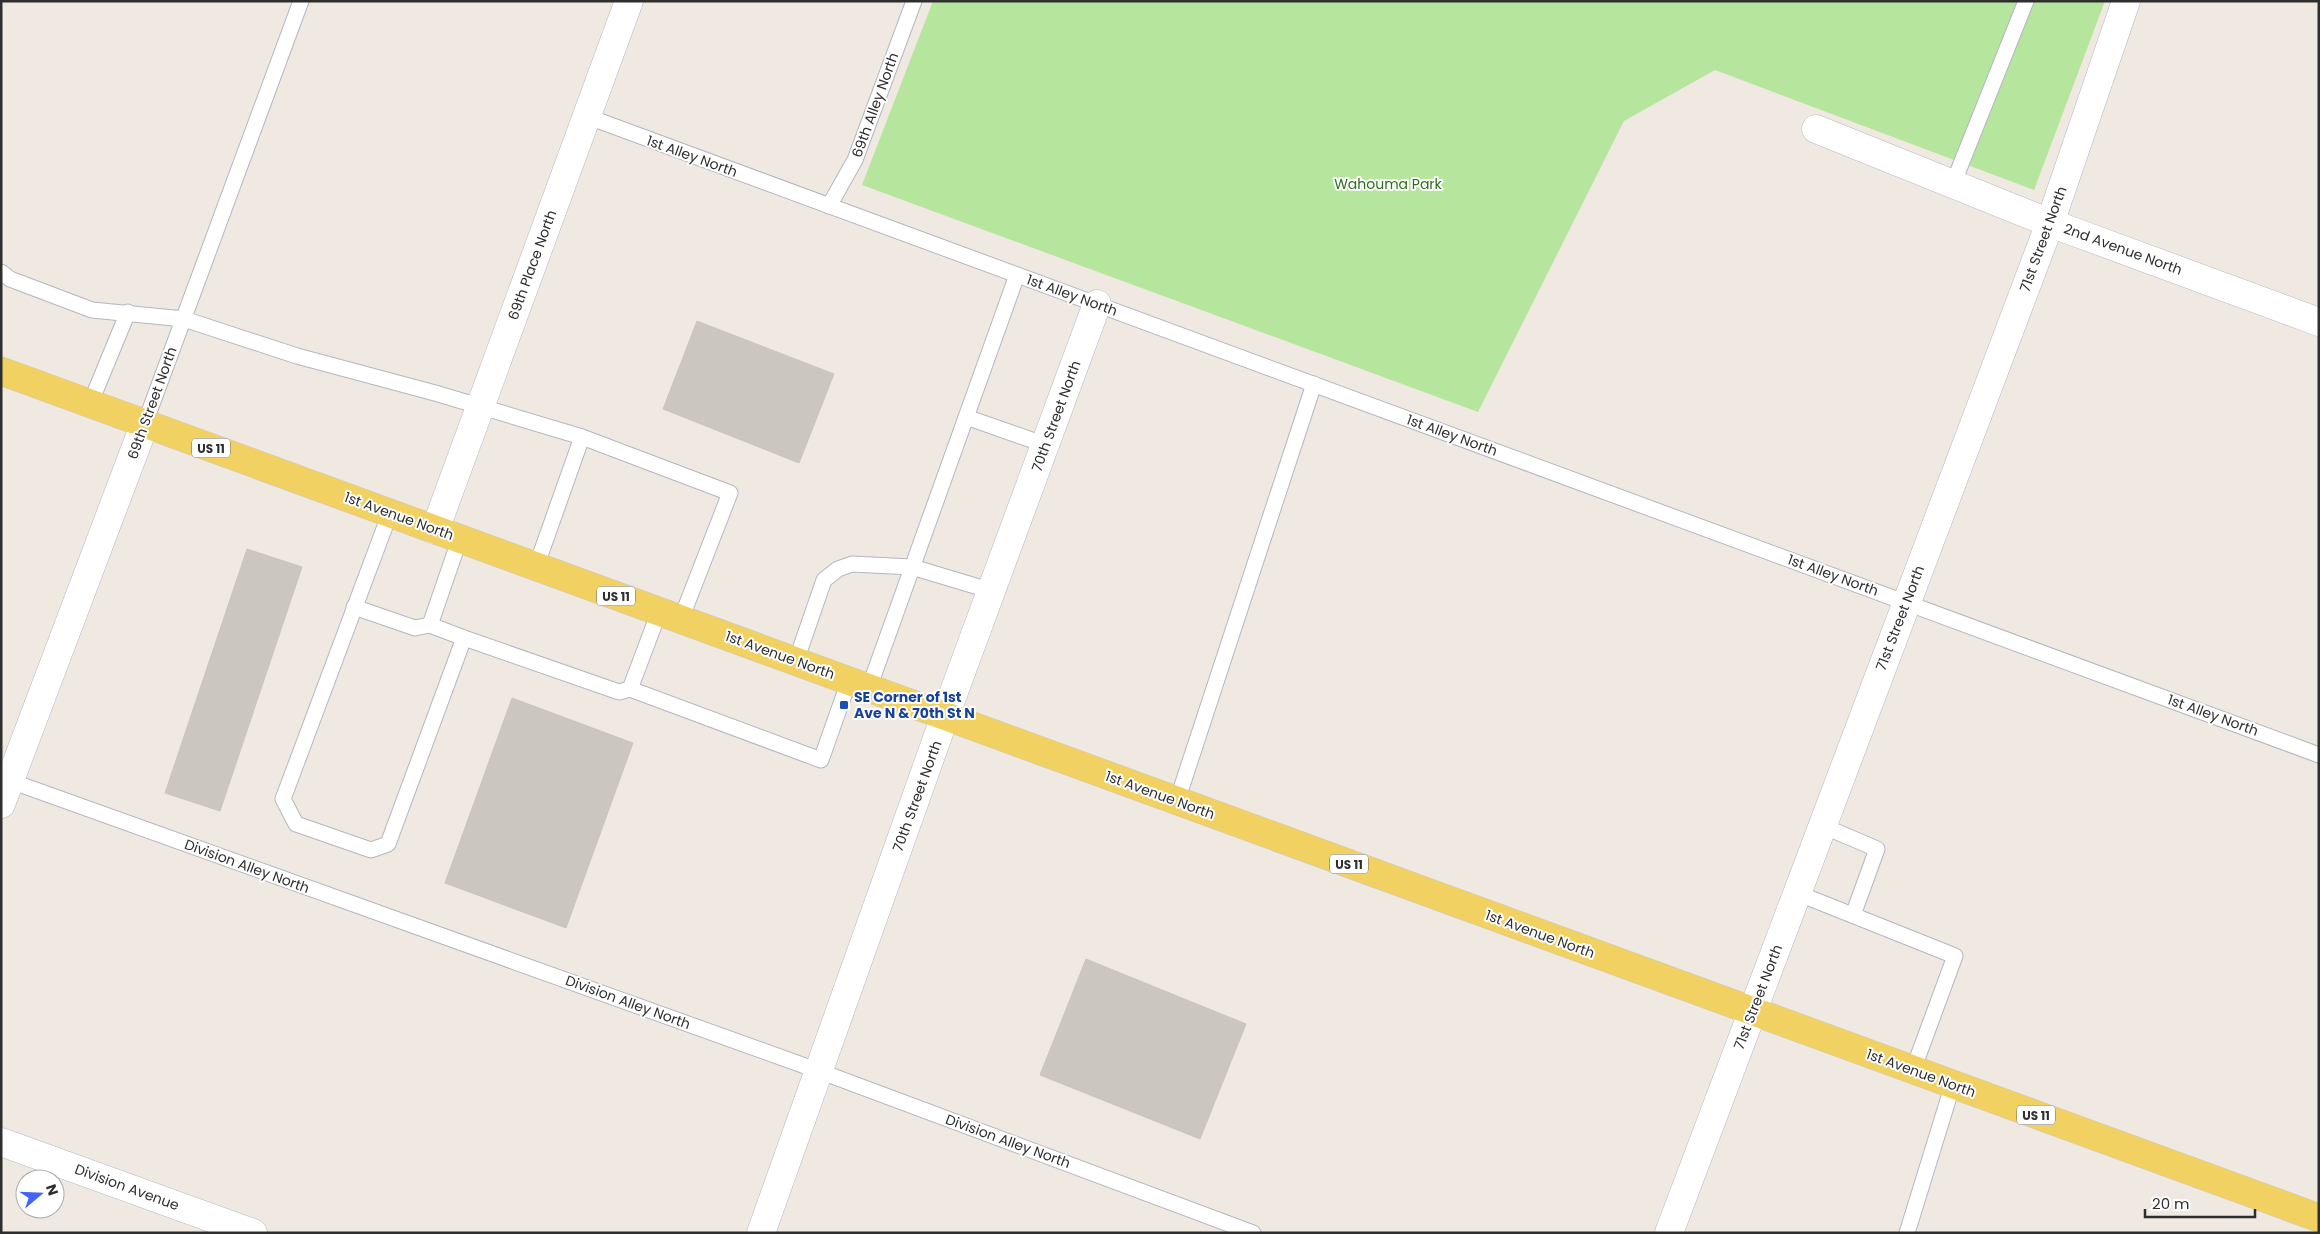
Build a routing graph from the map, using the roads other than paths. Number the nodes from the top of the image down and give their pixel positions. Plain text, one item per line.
1 (301, 1) edge
2 (629, 1) edge
3 (914, 1) edge
4 (2026, 1) edge
5 (2126, 1) edge
6 (586, 116) junction
7 (1816, 129) dead end
8 (1953, 184) junction
9 (829, 206) junction
10 (2050, 223) junction
11 (1, 272) edge
12 (1017, 275) junction
13 (1097, 304) junction
14 (128, 312) junction
15 (184, 319) junction
16 (2319, 322) edge
17 (1, 371) edge
18 (1314, 384) junction
19 (90, 404) junction
20 (480, 408) junction
21 (966, 416) junction
22 (145, 423) junction
23 (582, 437) junction
24 (1046, 445) junction
25 (390, 513) junction
26 (447, 534) junction
27 (536, 567) junction
28 (912, 567) junction
29 (992, 591) junction
30 (1906, 602) junction
31 (354, 607) junction
32 (670, 616) junction
33 (430, 625) junction
34 (464, 638) junction
35 (796, 661) junction
36 (859, 684) junction
37 (630, 689) junction
38 (945, 716) junction
39 (2319, 755) edge
40 (4, 787) edge
41 (1176, 801) junction
42 (1823, 826) junction
43 (1797, 893) junction
44 (1853, 915) junction
45 (1754, 1012) junction
46 (1913, 1070) junction
47 (819, 1071) junction
48 (1953, 1084) junction
49 (1, 1142) edge
50 (2319, 1218) edge
51 (253, 1233) edge
52 (761, 1233) edge
53 (1253, 1233) edge
54 (1668, 1233) edge
55 (1907, 1233) edge

1 - 15 lane, 69th Street North
2 - 6 street, 69th Place North
3 - 9 lane, 69th Alley North
4 - 8 lane
5 - 10 street, 71st Street North
6 - 9 lane, 1st Alley North
6 - 20 street, 69th Place North
7 - 8 street, 2nd Avenue North
8 - 10 street, 2nd Avenue North
9 - 12 lane, 1st Alley North
10 - 16 street, 2nd Avenue North
10 - 30 street, 71st Street North
11 - 14 lane
12 - 13 lane, 1st Alley North
12 - 21 lane
13 - 18 lane, 1st Alley North
13 - 24 street, 70th Street North
14 - 15 lane
14 - 19 lane
15 - 20 lane
15 - 22 lane, 69th Street North
17 - 19 main road, 1st Avenue North / US 11
18 - 30 lane, 1st Alley North
18 - 41 lane
19 - 22 main road, 1st Avenue North / US 11
20 - 23 lane
20 - 26 street, 69th Place North
21 - 24 lane
21 - 28 lane
22 - 25 main road, 1st Avenue North / US 11
22 - 40 street, 69th Street North
23 - 27 lane
23 - 32 lane
24 - 29 street, 70th Street North
25 - 26 main road, 1st Avenue North / US 11
25 - 31 lane
26 - 27 main road, 1st Avenue North / US 11
26 - 33 lane
27 - 32 main road, 1st Avenue North / US 11
28 - 29 lane
28 - 35 lane
28 - 36 lane
29 - 38 street, 70th Street North
30 - 39 lane, 1st Alley North
30 - 42 street, 71st Street North
31 - 33 lane
31 - 34 lane
32 - 35 main road, 1st Avenue North / US 11
32 - 37 lane
33 - 34 lane
34 - 37 lane
35 - 36 main road, 1st Avenue North / US 11
36 - 37 lane
36 - 38 main road, 1st Avenue North / US 11
38 - 41 main road, 1st Avenue North / US 11
38 - 47 street, 70th Street North
40 - 47 lane, Division Alley North
41 - 45 main road, 1st Avenue North / US 11
42 - 43 street, 71st Street North
42 - 44 lane
43 - 44 lane
43 - 45 street, 71st Street North
44 - 46 lane
45 - 46 main road, 1st Avenue North / US 11
45 - 54 street, 71st Street North
46 - 48 main road, 1st Avenue North / US 11
47 - 52 street, 70th Street North
47 - 53 lane, Division Alley North
48 - 50 main road, 1st Avenue North / US 11
48 - 55 lane
49 - 51 street, Division Avenue

